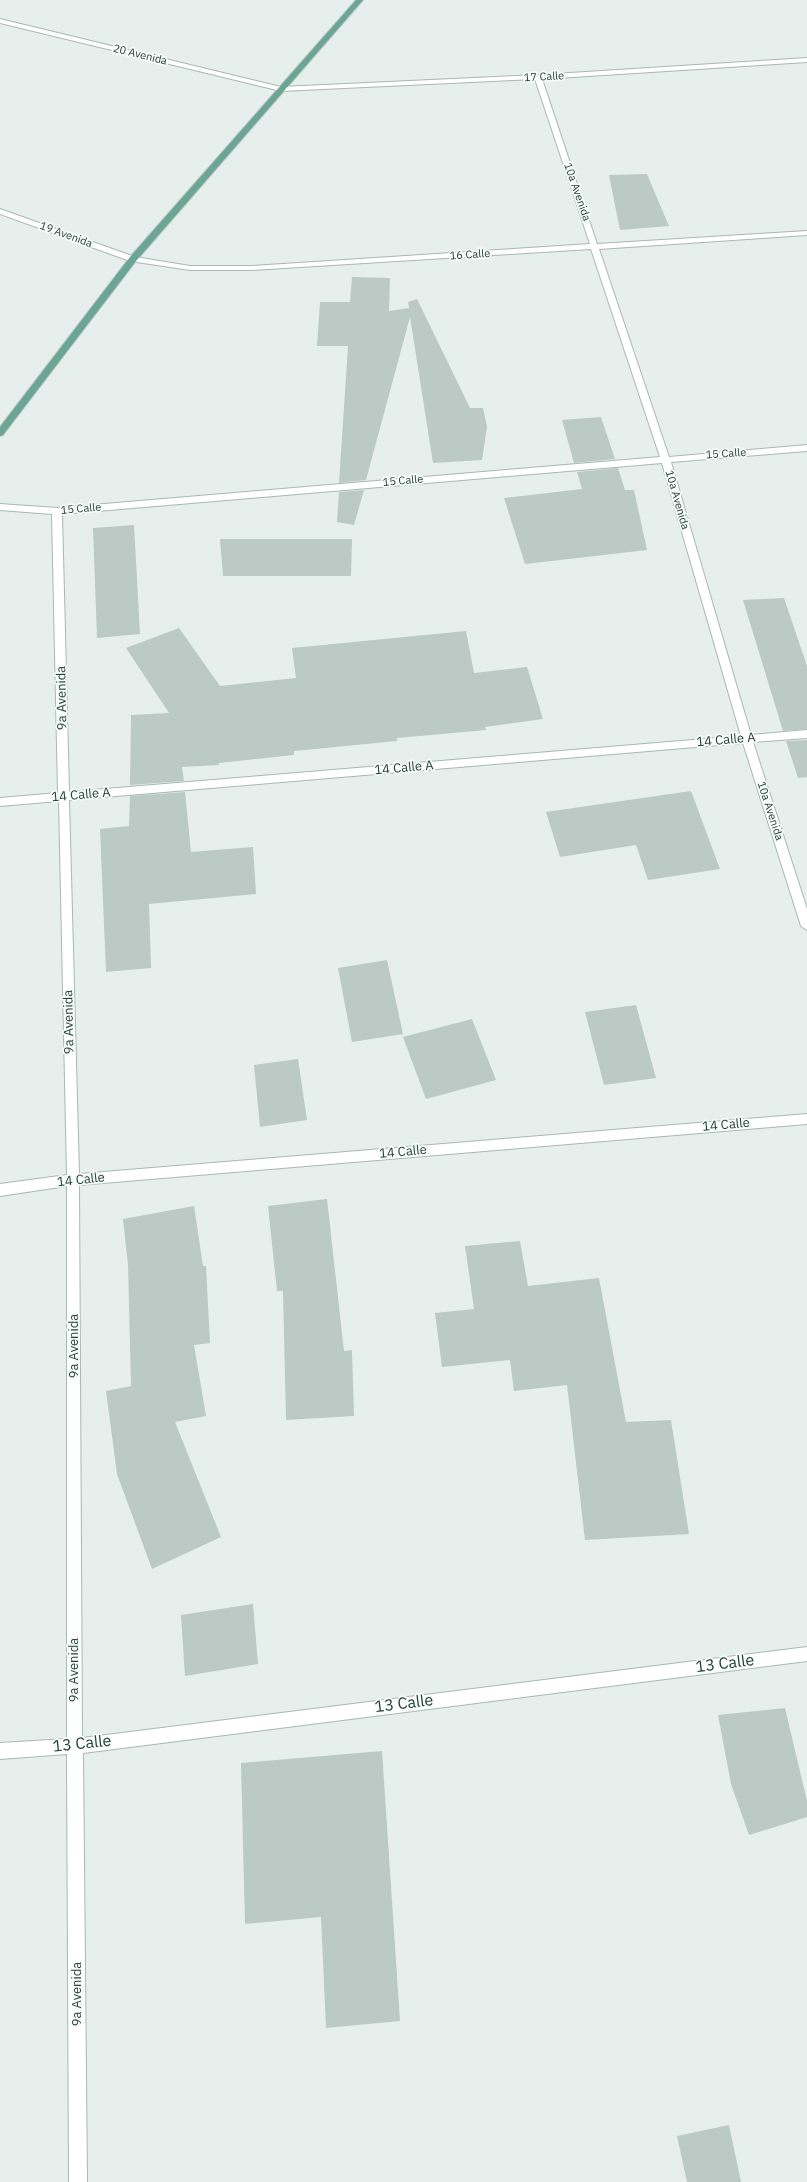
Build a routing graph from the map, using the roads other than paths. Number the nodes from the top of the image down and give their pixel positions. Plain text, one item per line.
1 (360, 0) edge
2 (0, 21) edge
3 (807, 60) edge
4 (538, 77) junction
5 (281, 89) junction
6 (0, 211) edge
7 (807, 233) edge
8 (596, 247) junction
9 (133, 259) junction
10 (0, 433) edge
11 (807, 448) edge
12 (665, 459) junction
13 (0, 507) edge
14 (57, 511) junction
15 (807, 734) edge
16 (747, 738) junction
17 (64, 797) junction
18 (0, 802) edge
19 (807, 926) edge
20 (807, 1118) edge
21 (73, 1180) junction
22 (0, 1190) edge
23 (807, 1654) edge
24 (74, 1746) junction
25 (0, 1751) edge
26 (78, 2182) edge

1 - 5 main road
2 - 5 street, 20 Avenida
3 - 4 street, 17 Calle
4 - 5 street, 17 Calle
4 - 8 street, 10a Avenida
5 - 9 main road
6 - 9 street, 19 Avenida
7 - 8 street, 16 Calle
8 - 9 street, 16 Calle
8 - 12 street, 10a Avenida
9 - 10 main road
11 - 12 street, 15 Calle
12 - 14 street, 15 Calle
12 - 16 street, 10a Avenida
13 - 14 street, 15 Calle
14 - 17 street, 9a Avenida
15 - 16 street, 14 Calle A
16 - 17 street, 14 Calle A
16 - 19 street, 10a Avenida
17 - 18 street, 14 Calle A
17 - 21 street, 9a Avenida
20 - 21 street, 14 Calle
21 - 22 street, 14 Calle
21 - 24 street, 9a Avenida
23 - 24 street, 13 Calle
24 - 25 street, 13 Calle
24 - 26 street, 9a Avenida

